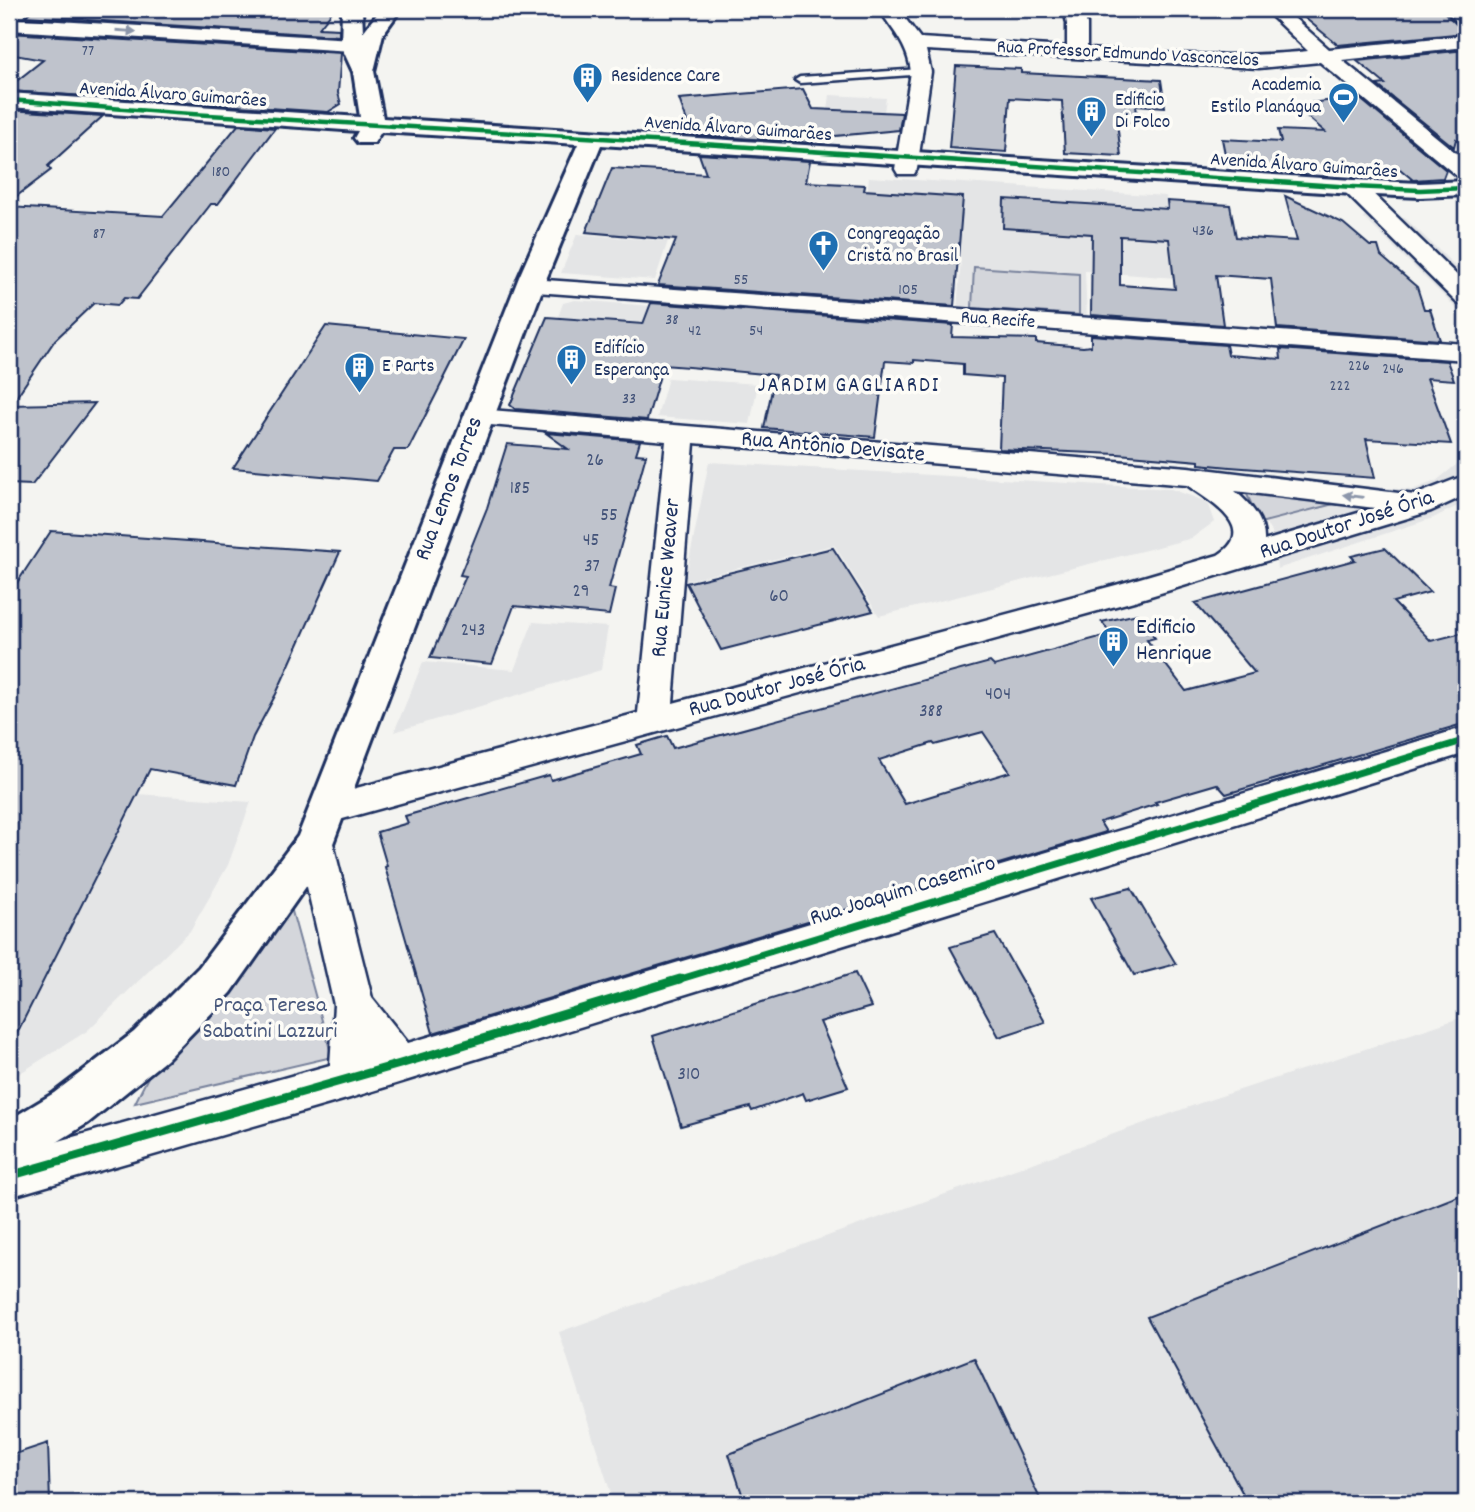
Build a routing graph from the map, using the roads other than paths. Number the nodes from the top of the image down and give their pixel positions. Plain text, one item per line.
1 (352, 9) edge
2 (391, 9) edge
3 (888, 9) edge
4 (1073, 9) edge
5 (1273, 9) edge
6 (1453, 9) edge
7 (1466, 19) edge
8 (9, 24) edge
9 (1466, 41) edge
10 (916, 44) junction
11 (352, 45) junction
12 (1077, 54) junction
13 (1325, 56) junction
14 (364, 72) junction
15 (921, 72) junction
16 (800, 80) dead end
17 (9, 100) edge
18 (9, 112) edge
19 (369, 132) junction
20 (590, 144) junction
21 (906, 163) junction
22 (1466, 172) edge
23 (1466, 188) edge
24 (1358, 192) junction
25 (1466, 200) edge
26 (531, 286) junction
27 (1466, 298) edge
28 (1466, 352) edge
29 (478, 417) junction
30 (681, 436) junction
31 (1188, 476) junction
32 (1466, 484) edge
33 (1421, 504) junction
34 (1241, 512) joint
35 (1226, 564) junction
36 (654, 721) junction
37 (1466, 740) edge
38 (321, 826) junction
39 (354, 1005) junction
40 (400, 1064) junction
41 (350, 1079) junction
42 (9, 1145) edge
43 (9, 1176) edge

1 - 11 street
2 - 14 street
3 - 10 street
4 - 12 street
5 - 13 street
6 - 7 street
8 -> 11 street
9 - 13 street, Rua Professor Edmundo Vasconcelos
10 - 12 street, Rua Professor Edmundo Vasconcelos
10 - 15 street
11 - 14 street
12 - 13 street, Rua Professor Edmundo Vasconcelos
13 - 22 street
14 - 19 street
15 - 16 lane
15 - 21 street
17 - 19 street, Avenida Álvaro Guimarães
18 - 19 street, Avenida Álvaro Guimarães
19 - 20 street, Avenida Álvaro Guimarães
20 - 21 street, Avenida Álvaro Guimarães
20 - 26 street, Rua Lemos Torres
21 - 24 street, Avenida Álvaro Guimarães
23 - 24 street, Avenida Álvaro Guimarães
24 - 25 street, Avenida Álvaro Guimarães
24 - 27 street
26 - 28 street, Rua Recife
26 - 29 street, Rua Lemos Torres
29 - 30 street, Rua Antônio Devisate
29 - 38 street, Rua Lemos Torres
30 - 31 street, Rua Antônio Devisate
30 - 36 street, Rua Eunice Weaver
33 -> 31 street, Rua Antônio Devisate
31 - 34 street, Rua Antônio Devisate
32 - 33 street, Rua Doutor José Ória
33 - 35 street, Rua Doutor José Ória
34 - 35 street, Rua Doutor José Ória
35 - 36 street, Rua Doutor José Ória
36 - 38 street, Rua Doutor José Ória
37 - 40 street, Rua Joaquim Casemiro
38 - 39 street
38 - 42 street, Rua Lemos Torres
39 - 40 street
39 - 41 street
40 - 41 street, Rua Joaquim Casemiro
41 - 43 street, Rua Joaquim Casemiro

